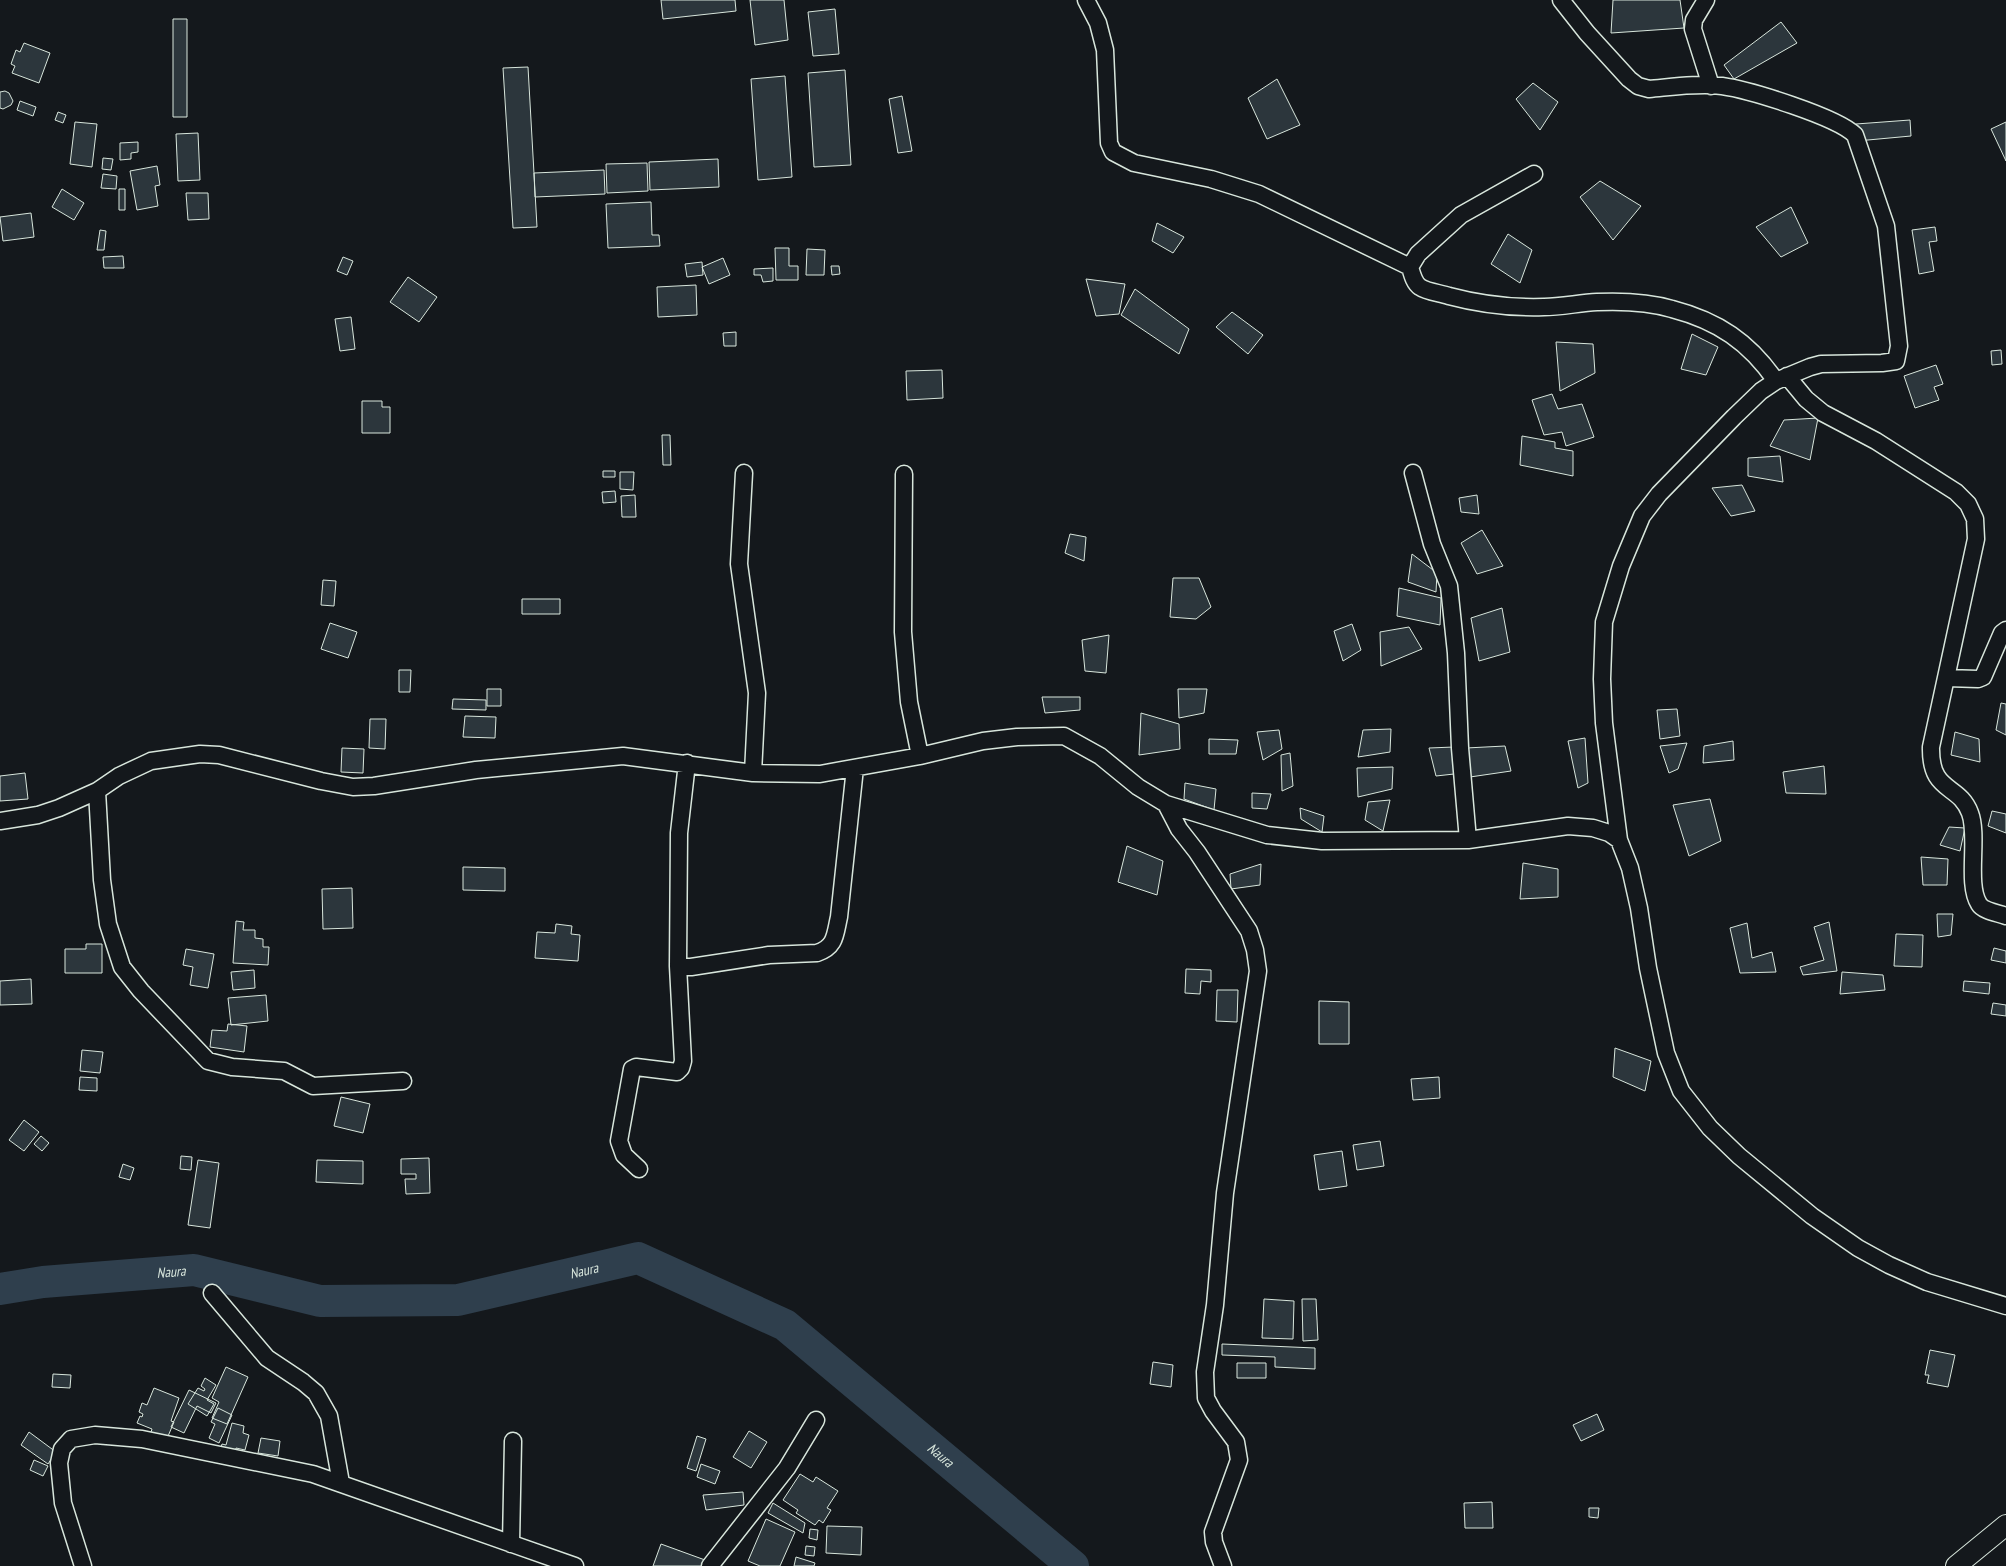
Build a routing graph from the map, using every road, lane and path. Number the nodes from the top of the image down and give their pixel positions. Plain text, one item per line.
1 (1086, 0) edge
2 (1561, 0) edge
3 (1706, 0) edge
4 (1711, 86) junction
5 (1534, 174) dead end
6 (1410, 268) junction
7 (1781, 378) junction
8 (744, 473) dead end
9 (1413, 473) dead end
10 (904, 474) dead end
11 (2006, 630) edge
12 (1946, 678) junction
13 (920, 756) junction
14 (686, 763) junction
15 (854, 768) junction
16 (753, 773) junction
17 (96, 791) junction
18 (1166, 804) junction
19 (0, 821) edge
20 (1468, 840) junction
21 (1619, 840) junction
22 (2006, 916) edge
23 (678, 966) junction
24 (403, 1081) dead end
25 (640, 1169) dead end
26 (212, 1293) dead end
27 (2006, 1306) edge
28 (816, 1420) dead end
29 (513, 1441) dead end
30 (341, 1483) junction
31 (2006, 1525) edge
32 (511, 1544) junction
33 (83, 1566) edge
34 (575, 1566) edge
35 (710, 1566) edge
36 (1223, 1566) edge
37 (1956, 1566) edge

1 - 6 street
2 - 4 street
3 - 4 street
4 - 7 street
5 - 6 street
6 - 7 street
7 - 12 street
7 - 21 street
8 - 16 street
9 - 20 street
10 - 13 street
11 - 12 street
12 - 22 street
13 - 15 street
13 - 18 street
14 - 16 street
14 - 17 street
14 - 23 street
15 - 16 street
15 - 23 street
17 - 19 street
17 - 24 street
18 - 20 street
18 - 36 street
20 - 21 street
21 - 27 street
23 - 25 street
26 - 30 street
28 - 35 street
29 - 32 street
30 - 32 street
30 - 33 street
31 - 37 street
32 - 34 street

